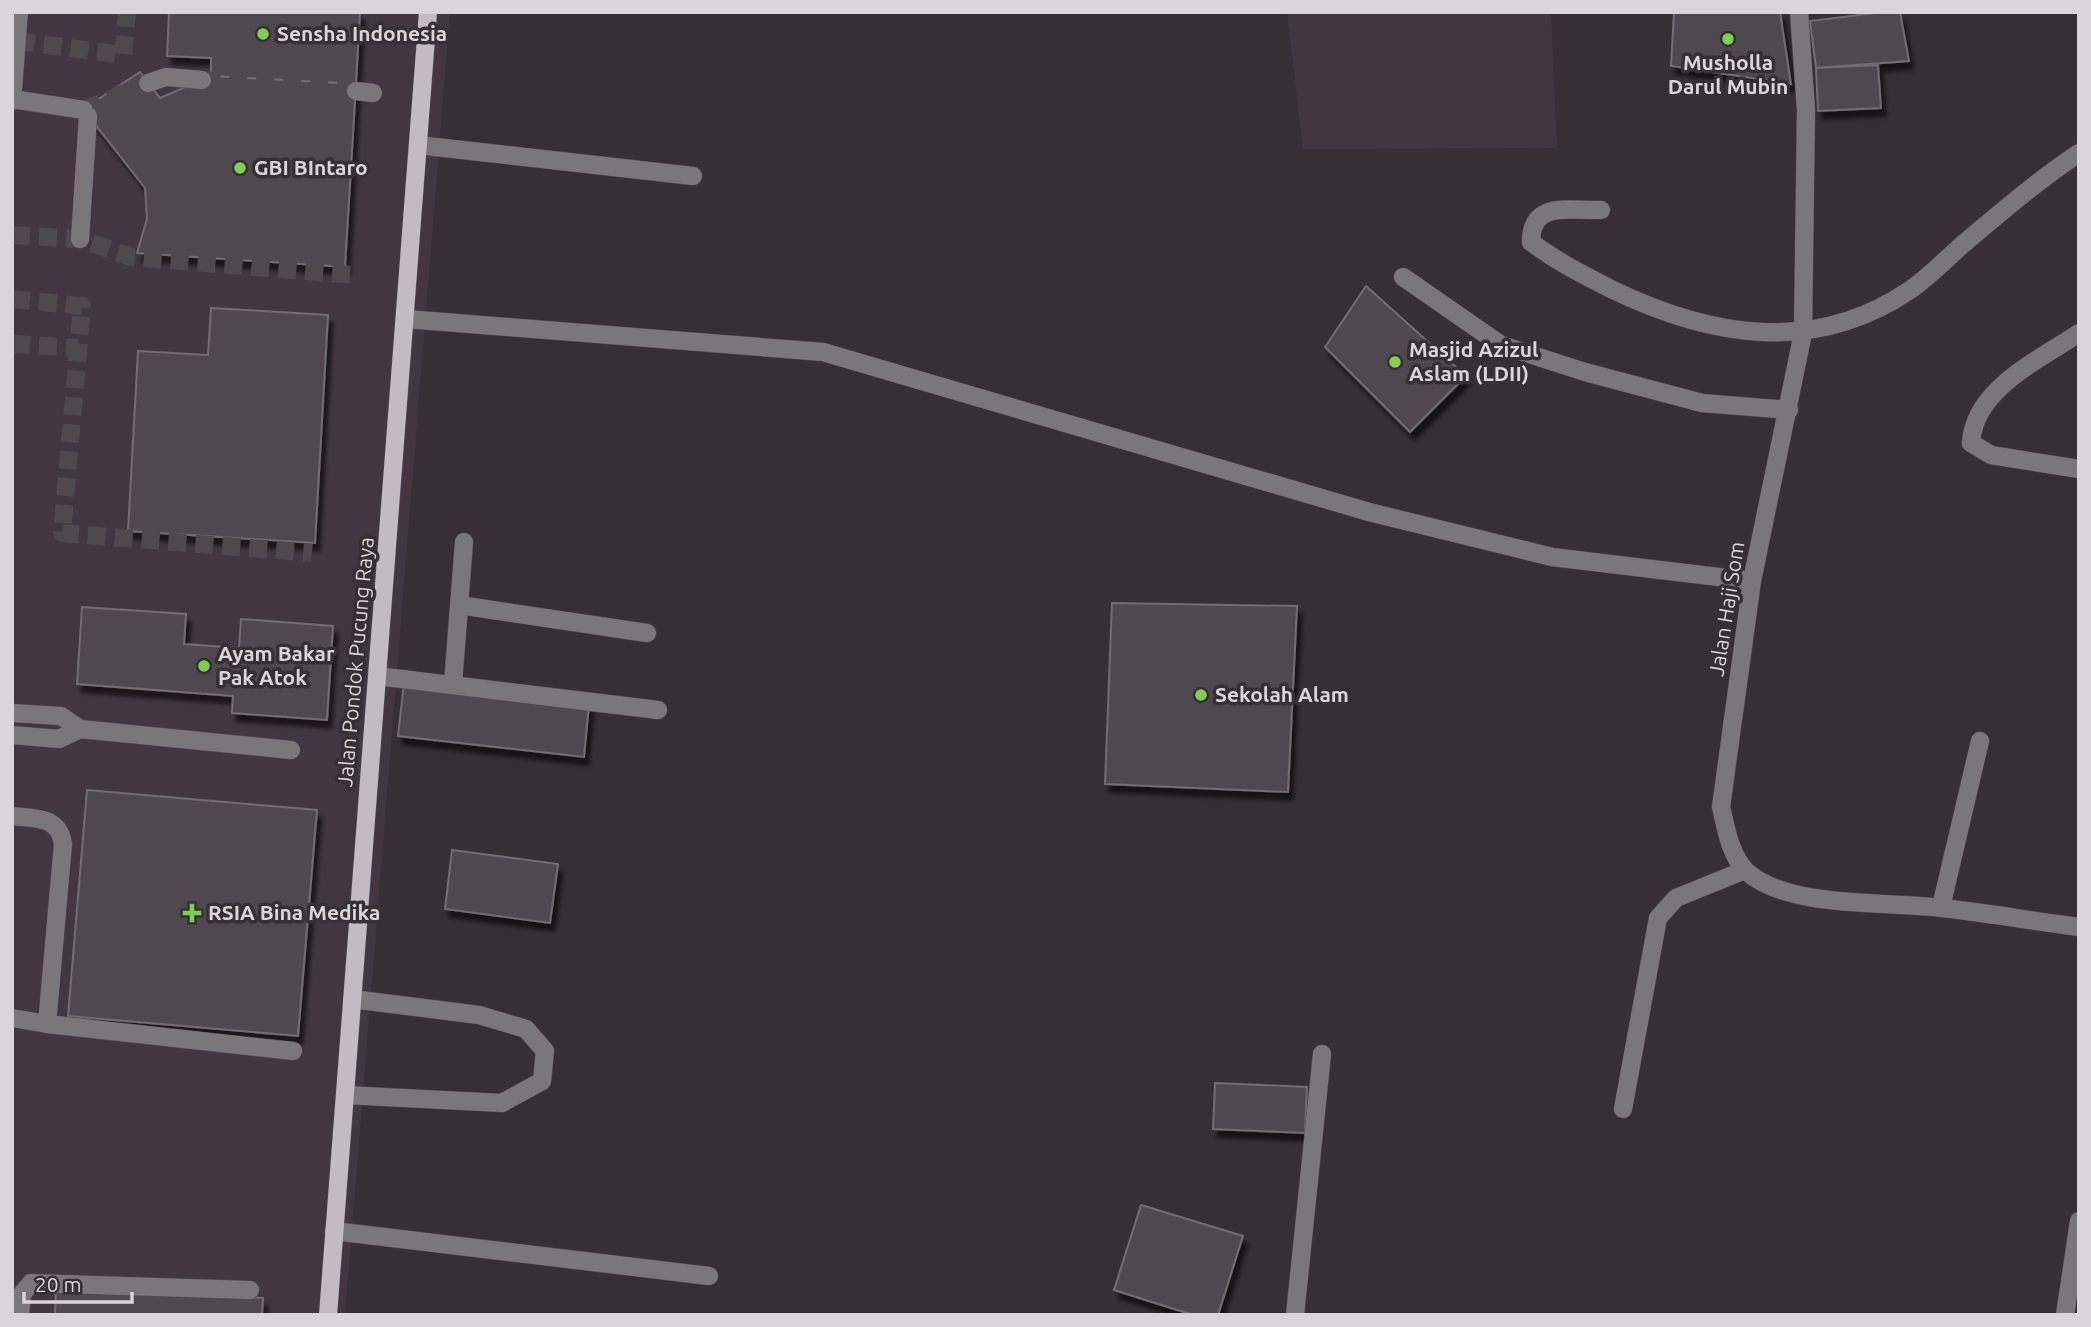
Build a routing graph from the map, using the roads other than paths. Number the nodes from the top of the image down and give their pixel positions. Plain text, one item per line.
1 (19, 12) edge
2 (428, 12) edge
3 (1799, 12) edge
4 (202, 80) tunnel mouth
5 (148, 83) tunnel mouth
6 (12, 100) edge
7 (418, 145) junction
8 (2079, 153) edge
9 (693, 176) dead end
10 (1601, 210) dead end
11 (80, 239) dead end
12 (1403, 277) dead end
13 (406, 319) junction
14 (1803, 332) junction
15 (2079, 333) edge
16 (1789, 410) junction
17 (2079, 469) edge
18 (464, 542) dead end
19 (1752, 582) junction
20 (459, 605) junction
21 (647, 633) dead end
22 (377, 676) junction
23 (453, 684) junction
24 (658, 710) dead end
25 (12, 713) edge
26 (80, 729) junction
27 (12, 735) edge
28 (1980, 741) dead end
29 (291, 750) dead end
30 (12, 816) edge
31 (1745, 870) junction
32 (1941, 908) junction
33 (2079, 927) edge
34 (352, 999) junction
35 (12, 1018) edge
36 (47, 1024) junction
37 (293, 1051) dead end
38 (1322, 1054) dead end
39 (345, 1095) junction
40 (1623, 1109) dead end
41 (2079, 1221) edge
42 (334, 1231) junction
43 (709, 1276) dead end
44 (250, 1290) dead end
45 (20, 1315) edge
46 (328, 1315) edge
47 (1295, 1315) edge
48 (2064, 1315) edge

1 - 6 street
2 - 7 main road, Jalan Pondok Pucung Raya
3 - 14 street, Jalan Haji Som
4 - 5 street
6 - 11 street
7 - 9 street
7 - 13 main road, Jalan Pondok Pucung Raya
8 - 14 street
10 - 14 street
12 - 16 street
13 - 19 street
13 - 22 main road, Jalan Pondok Pucung Raya
14 - 16 street, Jalan Haji Som
15 - 17 street
16 - 19 street, Jalan Haji Som
18 - 20 street
19 - 31 street, Jalan Haji Som
20 - 21 street
20 - 23 street
22 - 23 street
22 - 34 main road, Jalan Pondok Pucung Raya
23 - 24 street
25 - 26 street
26 - 27 street
26 - 29 street
28 - 32 street
30 - 36 street
31 - 32 street
31 - 40 street
32 - 33 street
34 - 39 main road, Jalan Pondok Pucung Raya
34 - 39 street
35 - 36 street
36 - 37 street
38 - 47 street
39 - 42 main road, Jalan Pondok Pucung Raya
41 - 48 street
42 - 43 street
42 - 46 main road, Jalan Pondok Pucung Raya
44 - 45 street

